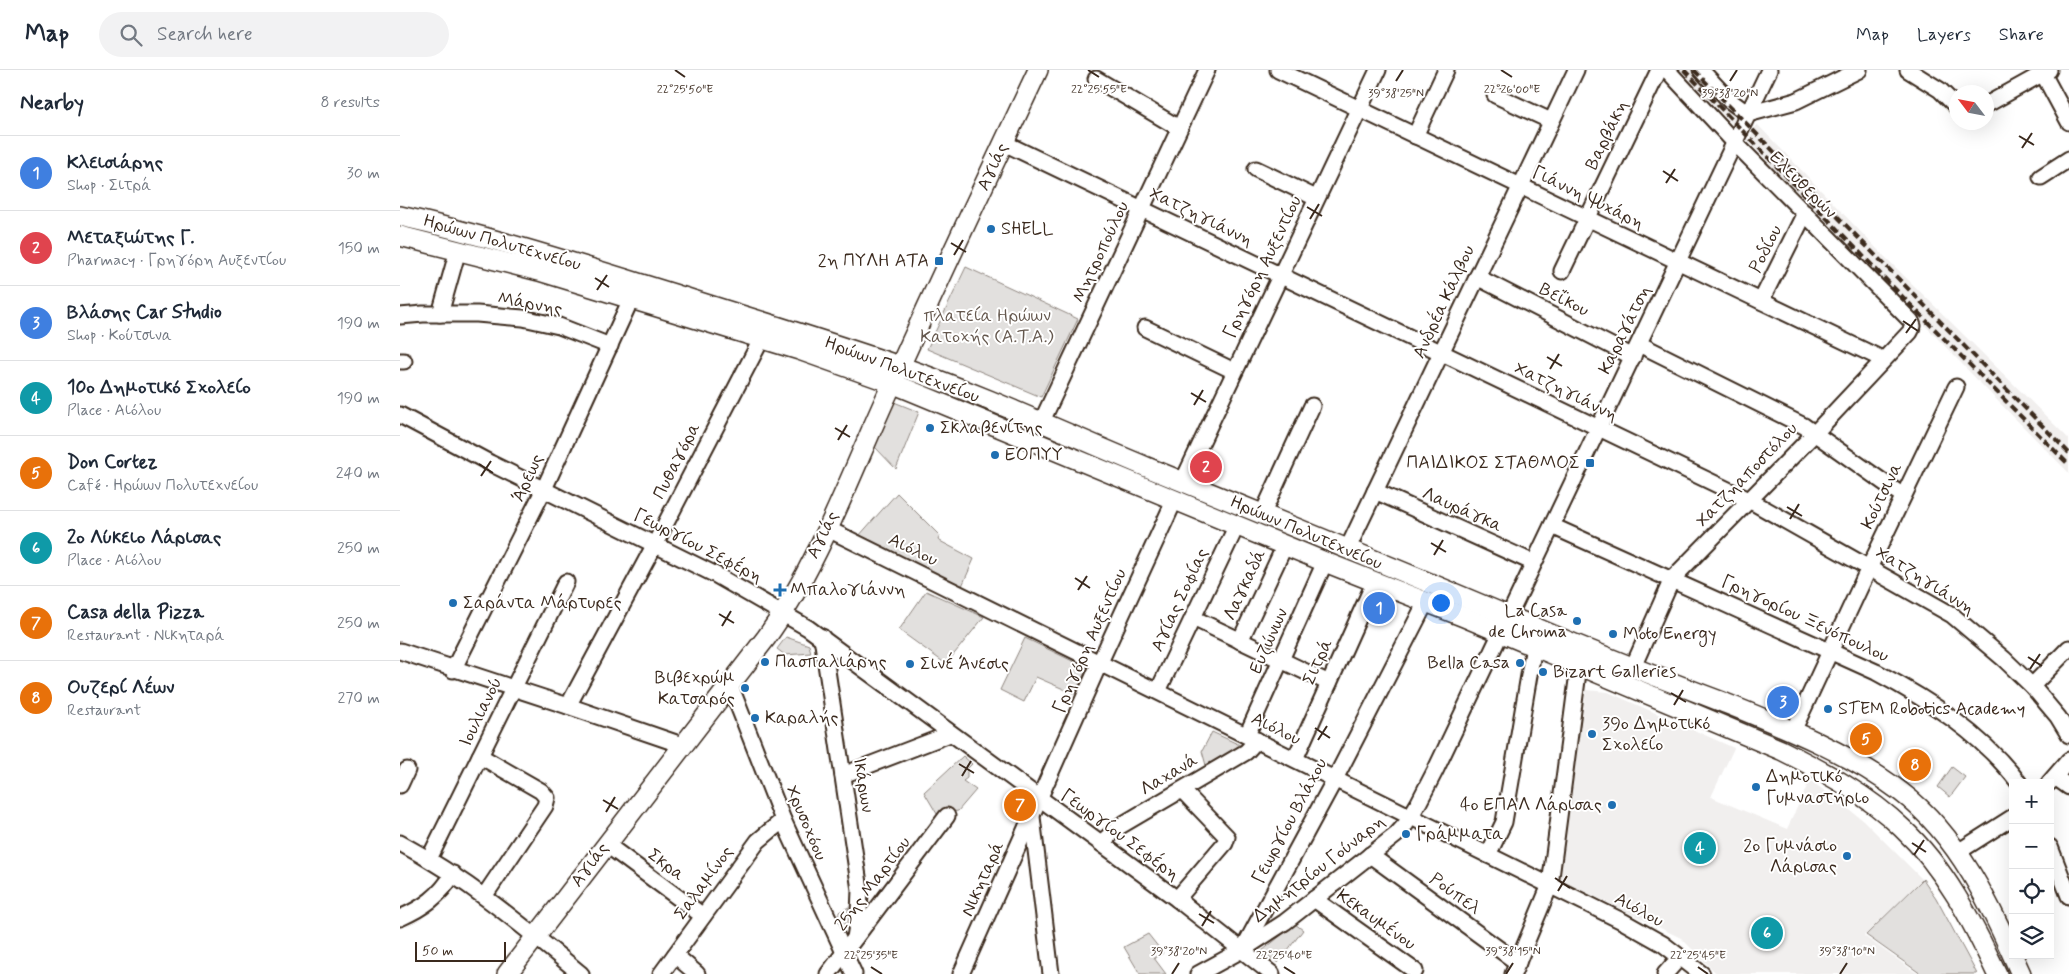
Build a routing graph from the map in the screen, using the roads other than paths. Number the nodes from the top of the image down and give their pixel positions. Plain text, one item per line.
1 (1038, 70) edge
2 (1207, 70) edge
3 (1378, 70) edge
4 (1446, 70) edge
5 (1576, 70) edge
6 (1659, 70) edge
7 (1667, 70) edge
8 (1701, 70) edge
9 (1769, 70) edge
10 (1859, 70) edge
11 (1908, 70) edge
12 (2044, 71) edge
13 (1287, 72) edge
14 (1096, 79) dead end
15 (1494, 95) dead end
16 (1949, 99) edge
17 (1994, 100) edge
18 (1359, 109) junction
19 (1748, 114) junction
20 (1551, 121) junction
21 (2069, 122) edge
22 (1179, 128) junction
23 (1415, 136) junction
24 (1004, 143) junction
25 (1735, 143) junction
26 (2069, 160) edge
27 (1256, 169) dead end
28 (2041, 176) dead end
29 (1520, 186) junction
30 (1316, 198) junction
31 (1141, 209) junction
32 (1805, 213) junction
33 (400, 216) edge
34 (1588, 218) junction
35 (400, 236) edge
36 (458, 250) junction
37 (1678, 262) junction
38 (1562, 271) dead end
39 (1279, 275) junction
40 (1477, 277) junction
41 (631, 299) junction
42 (1761, 301) junction
43 (440, 314) junction
44 (400, 316) edge
45 (1913, 326) joint
46 (1145, 328) dead end
47 (762, 338) junction
48 (610, 346) junction
49 (1636, 350) junction
50 (1441, 352) junction
51 (1882, 359) junction
52 (1234, 371) junction
53 (896, 374) junction
54 (1956, 387) dead end
55 (1312, 406) dead end
56 (401, 421) edge
57 (1041, 423) junction
58 (1598, 428) junction
59 (1815, 433) junction
60 (1183, 481) junction
61 (544, 489) junction
62 (1375, 491) junction
63 (1903, 496) junction
64 (1175, 499) junction
65 (1749, 500) junction
66 (1262, 515) junction
67 (1237, 525) junction
68 (1552, 526) junction
69 (828, 528) junction
70 (656, 544) junction
71 (1285, 545) junction
72 (1347, 550) junction
73 (1325, 562) junction
74 (1534, 563) junction
75 (1869, 568) junction
76 (1672, 579) junction
77 (1375, 581) junction
78 (566, 582) dead end
79 (1426, 602) junction
80 (783, 613) junction
81 (1193, 618) junction
82 (1505, 624) junction
83 (822, 637) junction
84 (1240, 641) junction
85 (1534, 646) junction
86 (2069, 648) edge
87 (400, 651) edge
88 (1831, 651) junction
89 (1281, 660) junction
90 (1100, 662) junction
91 (1579, 665) junction
92 (1633, 667) junction
93 (453, 670) junction
94 (1329, 683) junction
95 (730, 685) junction
96 (2032, 686) junction
97 (513, 688) junction
98 (1158, 692) junction
99 (568, 706) junction
100 (1793, 731) junction
101 (950, 734) junction
102 (2069, 735) edge
103 (1252, 738) junction
104 (682, 745) junction
105 (480, 756) junction
106 (1295, 759) junction
107 (2069, 760) edge
108 (407, 770) dead end
109 (843, 775) junction
110 (1335, 778) junction
111 (2015, 779) edge
112 (2053, 779) edge
113 (2054, 781) edge
114 (400, 785) edge
115 (2069, 787) edge
116 (1182, 790) junction
117 (1040, 799) junction
118 (947, 816) dead end
119 (1410, 816) junction
120 (1032, 817) junction
121 (783, 820) junction
122 (2009, 820) edge
123 (400, 843) edge
124 (1101, 843) junction
125 (606, 844) junction
126 (1958, 852) junction
127 (1488, 855) junction
128 (1370, 856) junction
129 (2054, 857) edge
130 (429, 859) junction
131 (453, 874) junction
132 (1550, 885) junction
133 (484, 896) junction
134 (2069, 896) edge
135 (1177, 899) junction
136 (1314, 899) junction
137 (703, 916) junction
138 (400, 918) edge
139 (536, 937) junction
140 (855, 938) junction
141 (1242, 950) junction
142 (844, 953) junction
143 (675, 955) junction
144 (1680, 957) junction
145 (1515, 968) edge
146 (1415, 971) dead end
147 (1269, 973) edge
148 (507, 974) edge
149 (581, 974) edge
150 (662, 974) edge
151 (697, 974) edge
152 (828, 974) edge
153 (854, 974) edge
154 (961, 974) edge
155 (1051, 974) edge
156 (1198, 974) edge
157 (1665, 974) edge
158 (1702, 974) edge
159 (1996, 974) edge
160 (2021, 974) edge

1 - 24 main road, Αγιάς
2 - 22 street, Μητροπούλου
3 - 18 street, Γρηγόρη Αυξεντίου
4 - 23 street
5 - 20 street, Ανδρέα Κάλβου
6 - 34 street, Βαρβάκη
7 - 25 street, Ελευθερών
8 - 19 street
9 - 19 street, Καραγάτση
10 - 19 street
11 - 16 street
12 - 17 street
12 - 21 street
13 - 18 street, Γιάννη Ψυχάρη
14 - 22 street
15 - 20 street
18 - 23 street, Γιάννη Ψυχάρη
18 - 30 street, Γρηγόρη Αυξεντίου
19 - 25 street, Καραγάτση
20 - 29 street, Ανδρέα Κάλβου
22 - 31 street, Μητροπούλου
23 - 29 street, Γιάννη Ψυχάρη
24 - 31 street, Χατζηγιάννη
24 - 53 main road, Αγιάς
25 - 32 street, Ελευθερών
25 - 37 street, Καραγάτση
26 - 28 street
27 - 30 street
29 - 34 street, Γιάννη Ψυχάρη
29 - 40 street, Ανδρέα Κάλβου
30 - 39 street, Γρηγόρη Αυξεντίου
31 - 39 street, Χατζηγιάννη
31 - 57 street, Μητροπούλου
32 - 42 street, Ροδίου
32 - 45 street, Ελευθερών
33 - 53 main road, Ηρώων Πολυτεχνείου
34 - 37 street, Γιάννη Ψυχάρη
34 - 38 street, Βαρβάκη
35 - 36 main road, Ηρώων Πολυτεχνείου
36 - 41 main road, Ηρώων Πολυτεχνείου
36 - 43 street
37 - 42 street, Γιάννη Ψυχάρη
37 - 49 street, Καραγάτση
39 - 50 street, Χατζηγιάννη
39 - 52 street, Γρηγόρη Αυξεντίου
40 - 49 street, Βεΐκου
40 - 50 street, Ανδρέα Κάλβου
41 - 47 main road, Ηρώων Πολυτεχνείου
41 - 48 street, Άρεως
42 - 51 street, Γιάννη Ψυχάρη
43 - 44 street, Μάρνης
43 - 48 street, Μάρνης
45 - 51 street, Χατζηαποστόλου
46 - 52 street
47 - 53 main road, Ηρώων Πολυτεχνείου
47 - 70 street, Πυθαγόρα
48 - 61 street, Άρεως
49 - 58 street, Καραγάτση
49 - 59 street, Βεΐκου
50 - 58 street, Χατζηγιάννη
50 - 62 street, Ανδρέα Κάλβου
51 - 59 street, Χατζηαποστόλου
52 - 60 street, Γρηγόρη Αυξεντίου
53 - 57 main road, Ηρώων Πολυτεχνείου
53 - 64 main road, Ηρώων Πολυτεχνείου
53 - 69 main road, Αγιάς
54 - 63 street, Κούτσινα
55 - 66 street
56 - 61 street, Γεωργίου Σεφέρη
57 - 60 main road, Ηρώων Πολυτεχνείου
58 - 65 street, Χατζηγιάννη
58 - 68 street, Καραγάτση
59 - 63 street, Βεΐκου
59 - 65 street, Χατζηαποστόλου
60 - 66 main road, Ηρώων Πολυτεχνείου
61 - 70 street, Γεωργίου Σεφέρη
61 - 93 street, Άρεως
62 - 72 street, Ανδρέα Κάλβου
62 - 74 street, Λαυράγκα
63 - 75 street, Κούτσινα
64 - 67 main road, Ηρώων Πολυτεχνείου
64 - 90 street, Γρηγόρη Αυξεντίου
65 - 75 street, Χατζηγιάννη
65 - 76 street, Χατζηαποστόλου
66 - 72 main road, Ηρώων Πολυτεχνείου
67 - 71 main road, Ηρώων Πολυτεχνείου
67 - 81 street, Αγίας Σοφίας
68 - 74 street, Καραγάτση
68 - 76 street, Γρηγορίου Ξενόπουλου
69 - 80 main road, Αγιάς
69 - 90 street, Αιόλου
70 - 80 street, Γεωργίου Σεφέρη
70 - 99 street, Πυθαγόρα
71 - 73 main road, Ηρώων Πολυτεχνείου
71 - 84 street, Λαγκαδά
72 - 82 main road, Ηρώων Πολυτεχνείου
73 - 77 main road, Ηρώων Πολυτεχνείου
73 - 89 street, Ευζώνων
74 - 82 street, Καραγάτση
75 - 88 street, Κούτσινα
75 - 96 street, Χατζηγιάννη
76 - 88 street, Γρηγορίου Ξενόπουλου
76 - 92 street, Χατζηαποστόλου
77 - 79 main road, Ηρώων Πολυτεχνείου
77 - 94 street, Σιτρά
78 - 97 street, Ιουλιανού
79 - 82 main road, Ηρώων Πολυτεχνείου
79 - 110 street, Γεωργίου Βλάχου
80 - 83 street, Γεωργίου Σεφέρη
80 - 95 main road, Αγιάς
81 - 84 street
81 - 98 street, Αγίας Σοφίας
82 - 85 main road, Ηρώων Πολυτεχνείου
82 - 92 main road, Ηρώων Πολυτεχνείου
82 - 119 street, Δημητρίου Γούναρη
83 - 101 street, Γεωργίου Σεφέρη
83 - 109 street, Ικάρων
84 - 89 street
85 - 91 main road, Ηρώων Πολυτεχνείου
85 - 127 street
86 - 96 street
87 - 93 street
88 - 100 street, Κούτσινα
88 - 111 street, Γρηγορίου Ξενόπουλου
89 - 94 street
89 - 103 street, Ευζώνων
90 - 98 street, Αιόλου
90 - 117 street, Γρηγόρη Αυξεντίου
91 - 132 street
91 - 159 main road, Ηρώων Πολυτεχνείου
92 - 100 main road, Ηρώων Πολυτεχνείου
93 - 97 street
94 - 106 street, Σιτρά
95 - 104 main road, Αγιάς
95 - 121 street, Χρυσοχόου
96 - 102 street, Χατζηγιάννη
97 - 99 street
97 - 105 street, Ιουλιανού
98 - 103 street, Αιόλου
99 - 104 street
100 - 126 main road, Ηρώων Πολυτεχνείου
101 - 109 street
101 - 117 street, Γεωργίου Σεφέρη
103 - 106 street, Αιόλου
103 - 116 street, Λαχανά
104 - 125 main road, Αγιάς
105 - 130 street, Ιουλιανού
105 - 133 street
106 - 110 street, Αιόλου
107 - 112 street
108 - 114 street
109 - 140 street, Ικάρων
110 - 119 street, Αιόλου
110 - 141 street, Γεωργίου Βλάχου
113 - 115 street
116 - 124 street, Λαχανά
116 - 135 street
117 - 120 street, Νικηταρά
117 - 124 street, Γεωργίου Σεφέρη
118 - 140 street, 25ης Μαρτίου
119 - 127 street, Αιόλου
119 - 128 street, Δημητρίου Γούναρη
120 - 154 street, Νικηταρά
120 - 155 street
121 - 137 street, Σαλαμίνος
121 - 142 street, Χρυσοχόου
122 - 126 street
123 - 130 street
124 - 135 street, Γεωργίου Σεφέρη
125 - 137 street, Σκρα
125 - 139 main road, Αγιάς
126 - 160 main road, Ηρώων Πολυτεχνείου
127 - 132 street, Αιόλου
128 - 136 street, Δημητρίου Γούναρη
128 - 145 street, Ρούπελ
129 - 134 street
130 - 131 street
131 - 133 street
131 - 138 street
132 - 144 street, Αιόλου
132 - 145 street
133 - 139 street
135 - 141 street, Γεωργίου Σεφέρη
136 - 141 street, Δημητρίου Γούναρη
136 - 146 street, Κεκαυμένου
137 - 143 street, Σαλαμίνος
139 - 148 main road, Αγιάς
139 - 149 street
140 - 142 street, 25ης Μαρτίου
141 - 147 street, Γεωργίου Σεφέρη
141 - 156 street, Δημητρίου Γούναρη
142 - 152 street, 25ης Μαρτίου
142 - 153 street, Χρυσοχόου
143 - 150 street, Σαλαμίνος
143 - 151 street
144 - 157 street
144 - 158 street, Αιόλου

